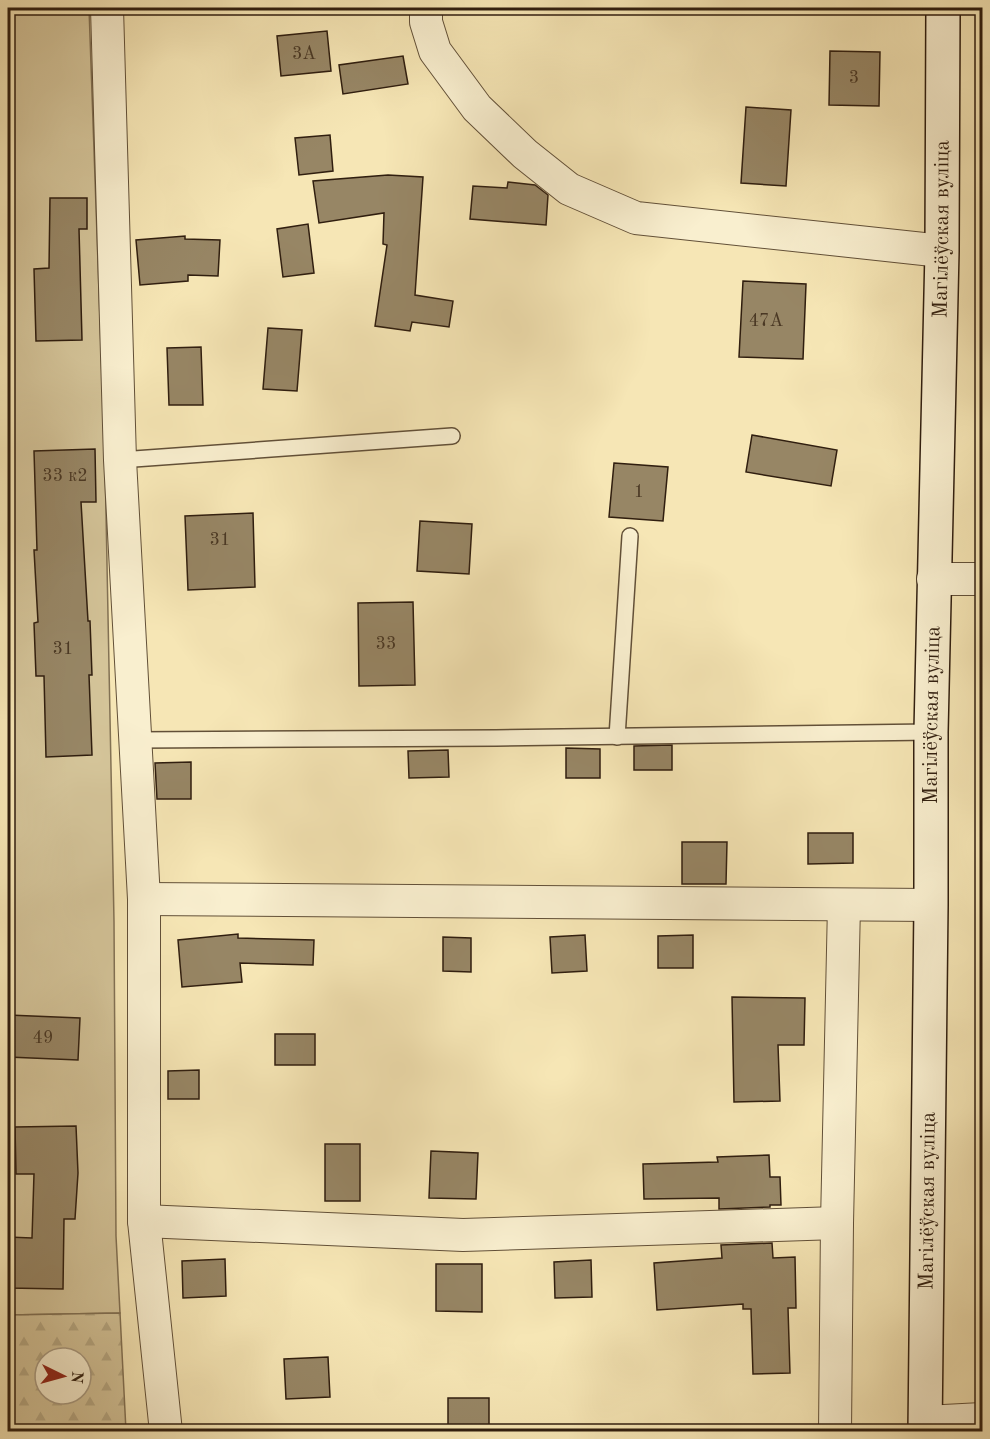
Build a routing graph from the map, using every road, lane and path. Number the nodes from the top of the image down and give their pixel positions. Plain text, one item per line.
1 (107, 8) edge
2 (426, 8) edge
3 (943, 8) edge
4 (942, 251) junction
5 (452, 436) dead end
6 (120, 460) junction
7 (630, 536) dead end
8 (933, 579) junction
9 (982, 579) edge
10 (931, 732) junction
11 (617, 737) junction
12 (137, 740) junction
13 (144, 899) junction
14 (931, 905) junction
15 (844, 906) junction
16 (144, 1221) junction
17 (837, 1223) junction
18 (982, 1419) edge
19 (925, 1427) edge
20 (166, 1431) edge
21 (835, 1431) edge

1 - 6 street
2 - 4 street
3 - 4 main road, Магілёўская вуліца
4 - 8 main road, Магілёўская вуліца
5 - 6 lane
6 - 12 street
7 - 11 lane
8 - 9 street
8 - 10 main road, Магілёўская вуліца
10 - 11 lane
10 - 14 main road, Магілёўская вуліца
11 - 12 lane
12 - 13 street
13 - 15 street
13 - 16 street
14 - 15 street
14 - 19 main road, Магілёўская вуліца
15 - 17 street
16 - 17 street
16 - 20 street
17 - 21 street
18 - 19 street, Магілёўская вуліца

